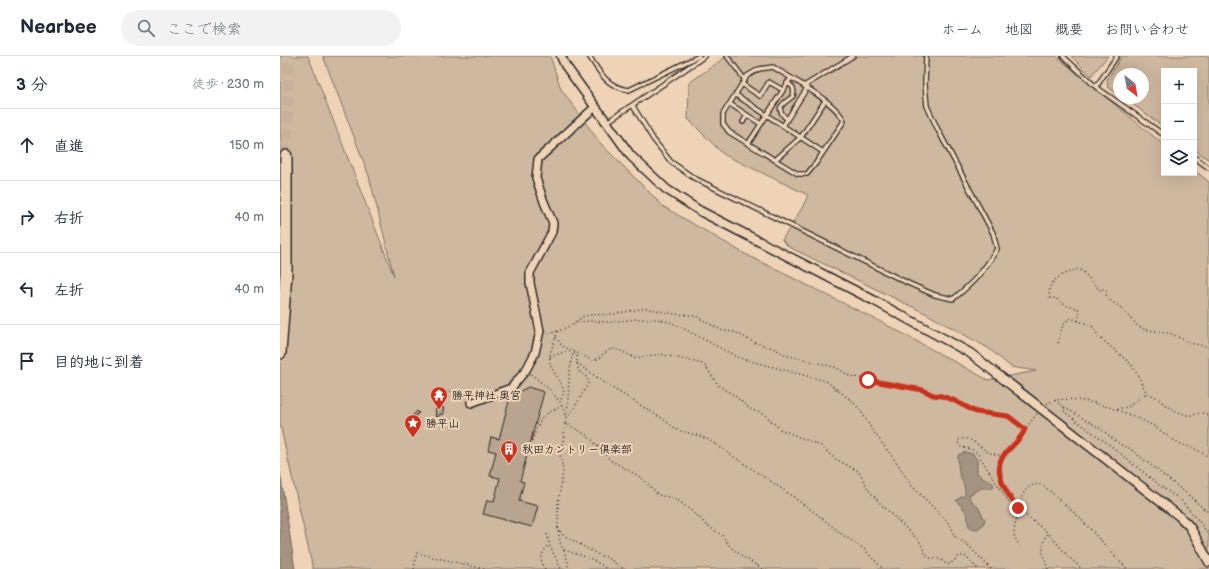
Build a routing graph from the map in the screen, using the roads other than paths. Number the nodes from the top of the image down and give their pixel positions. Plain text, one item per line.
1 (560, 56) edge
2 (589, 56) edge
3 (699, 56) edge
4 (705, 56) edge
5 (727, 56) edge
6 (852, 56) edge
7 (926, 56) edge
8 (1063, 56) edge
9 (1117, 56) edge
10 (790, 78) junction
11 (745, 80) junction
12 (787, 83) junction
13 (742, 84) junction
14 (805, 87) junction
15 (1096, 87) junction
16 (783, 90) junction
17 (736, 95) junction
18 (826, 101) junction
19 (730, 104) junction
20 (633, 106) junction
21 (595, 107) junction
22 (747, 115) junction
23 (767, 115) junction
24 (788, 119) junction
25 (606, 122) junction
26 (743, 122) dead end
27 (761, 124) junction
28 (783, 126) junction
29 (1161, 133) edge
30 (801, 137) junction
31 (748, 144) junction
32 (823, 152) junction
33 (286, 156) tunnel mouth
34 (1197, 159) edge
35 (775, 160) junction
36 (1209, 168) edge
37 (280, 353) edge
38 (471, 402) road end
39 (1209, 562) edge

1 - 21 street
2 - 3 lane
4 - 20 lane
5 - 11 lane
6 - 14 lane
7 - 20 lane
8 - 15 lane
9 - 15 lane
10 - 11 lane
10 - 12 lane
10 - 14 lane
11 - 13 lane
12 - 16 lane
12 - 24 lane
13 - 16 lane
13 - 17 lane
14 - 18 lane
14 - 24 lane
15 - 29 lane
16 - 23 lane
17 - 19 lane
17 - 23 lane
18 - 30 lane
18 - 32 lane
19 - 22 lane
19 - 31 lane
20 - 25 lane
21 - 25 street
21 - 38 street
22 - 26 lane
22 - 27 lane
23 - 27 lane
23 - 28 lane
24 - 28 lane
25 - 39 street
27 - 31 lane
28 - 30 lane
30 - 32 lane
30 - 35 lane
31 - 35 lane
32 - 35 lane
33 - 37 highway
34 - 36 lane

